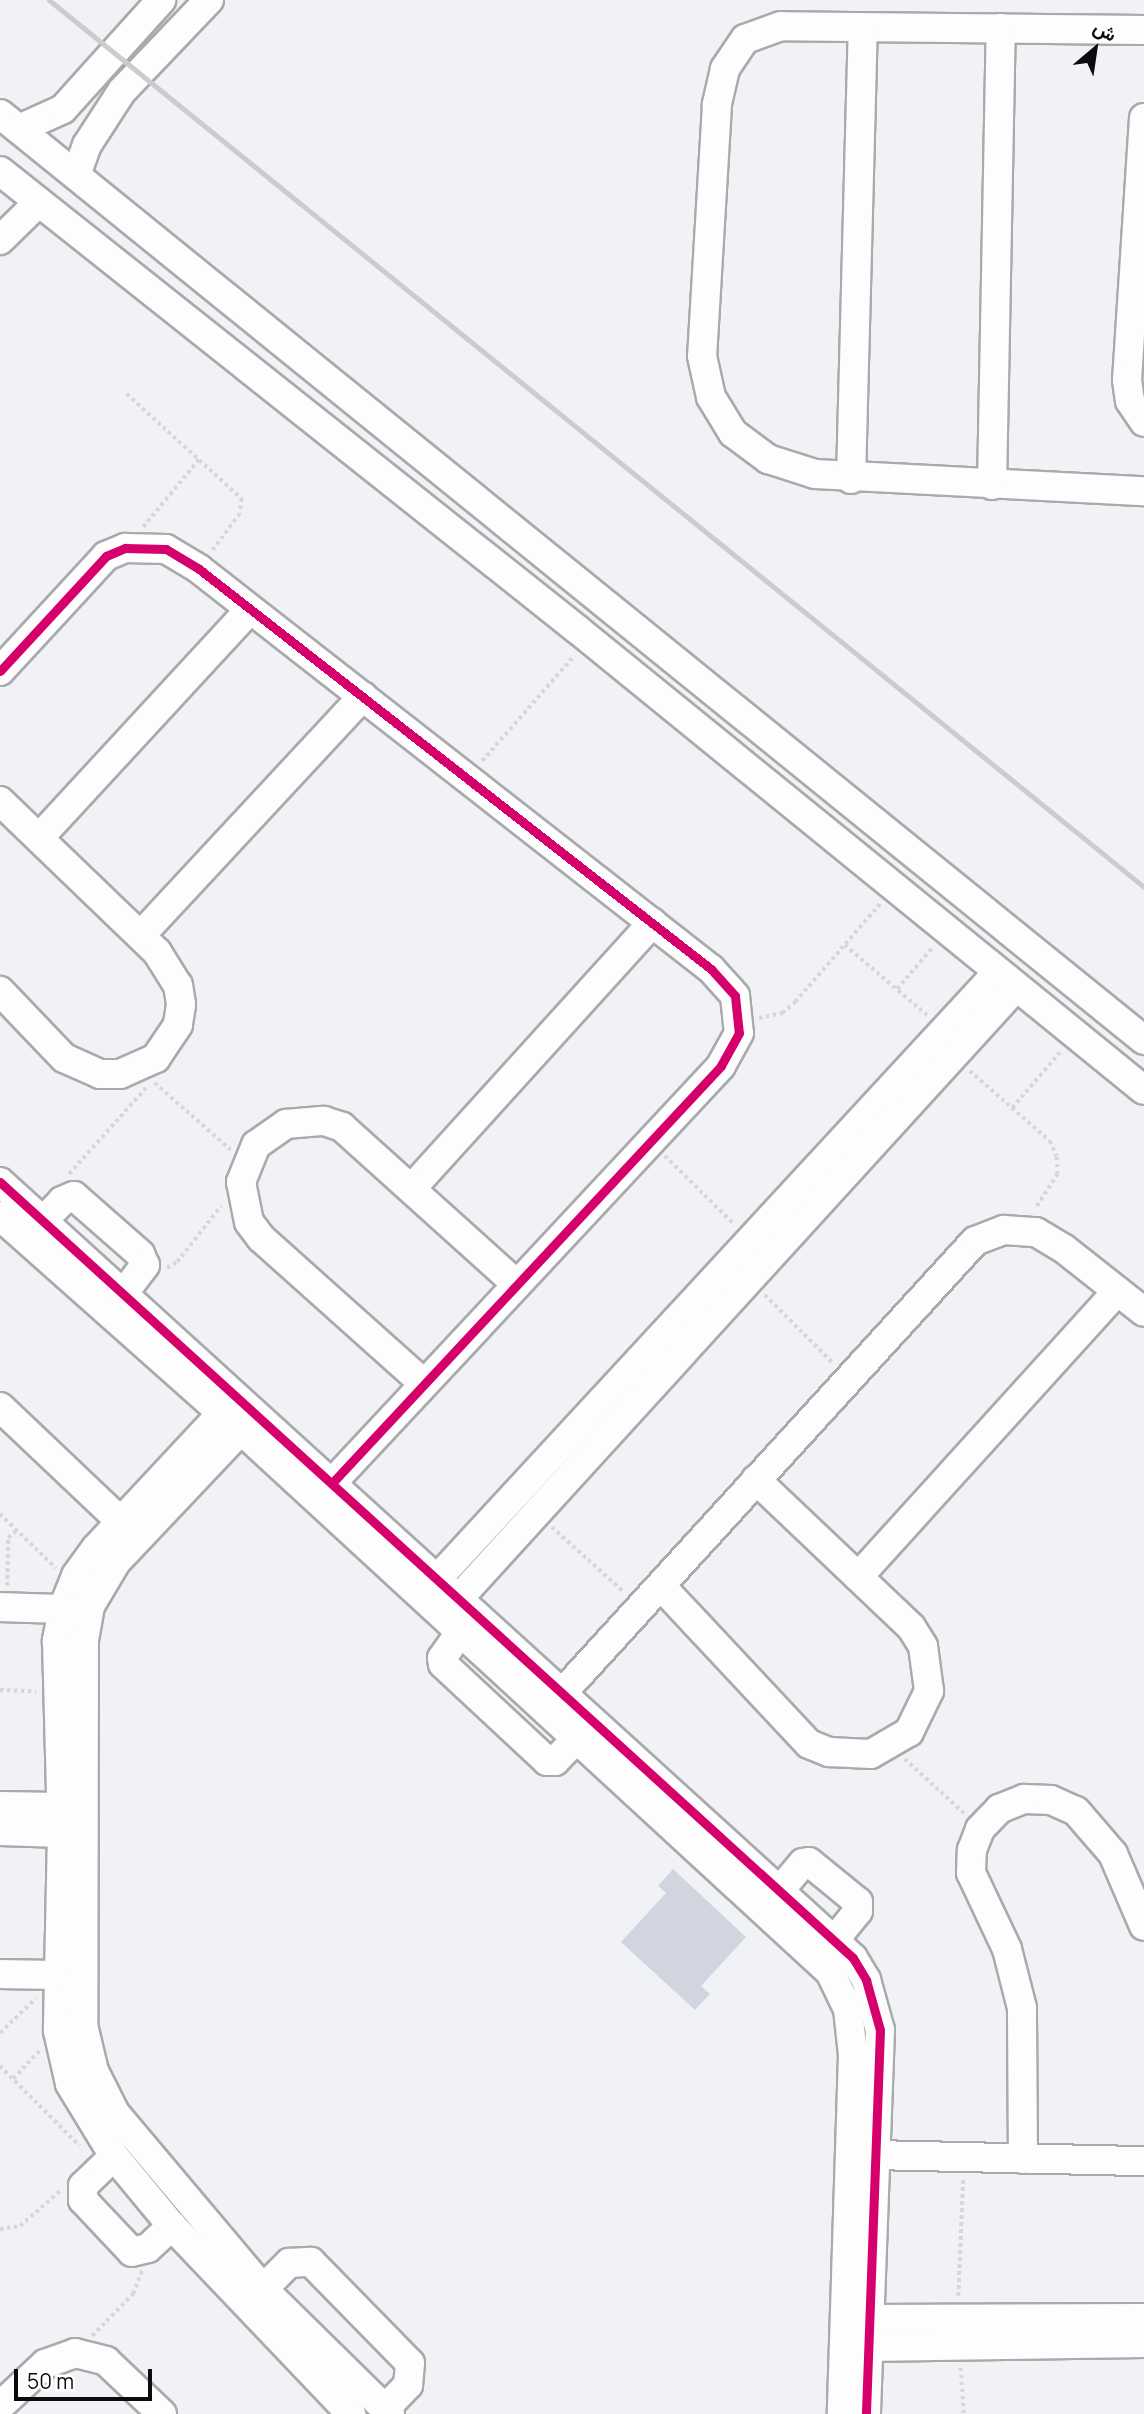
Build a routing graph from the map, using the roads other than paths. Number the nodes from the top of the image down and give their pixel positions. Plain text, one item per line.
1 (161, 0) edge
2 (209, 0) edge
3 (863, 27) junction
4 (1001, 28) junction
5 (1144, 30) edge
6 (1144, 118) edge
7 (9, 121) edge
8 (0, 171) edge
9 (76, 175) junction
10 (39, 202) junction
11 (0, 240) edge
12 (200, 275) junction
13 (175, 306) junction
14 (1144, 422) edge
15 (851, 479) junction
16 (992, 485) junction
17 (1144, 491) edge
18 (603, 599) junction
19 (250, 609) junction
20 (584, 634) junction
21 (0, 671) edge
22 (363, 696) junction
23 (0, 801) edge
24 (39, 838) junction
25 (652, 923) junction
26 (141, 935) junction
27 (1007, 979) junction
28 (0, 991) edge
29 (953, 1037) junction
30 (1144, 1040) edge
31 (1144, 1090) edge
32 (0, 1182) edge
33 (412, 1188) junction
34 (0, 1216) edge
35 (42, 1222) junction
36 (514, 1282) junction
37 (1117, 1291) junction
38 (122, 1294) junction
39 (1144, 1312) edge
40 (149, 1335) junction
41 (422, 1382) junction
42 (0, 1407) edge
43 (232, 1422) junction
44 (180, 1477) junction
45 (756, 1480) junction
46 (333, 1482) junction
47 (121, 1522) junction
48 (500, 1532) junction
49 (858, 1577) junction
50 (438, 1578) junction
51 (661, 1586) junction
52 (68, 1597) junction
53 (460, 1597) junction
54 (3, 1607) edge
55 (461, 1631) junction
56 (510, 1659) junction
57 (66, 1680) junction
58 (564, 1691) junction
59 (577, 1738) junction
60 (0, 1806) edge
61 (62, 1820) junction
62 (0, 1831) edge
63 (781, 1889) junction
64 (796, 1920) junction
65 (1144, 1926) edge
66 (835, 1938) junction
67 (0, 1974) edge
68 (58, 1975) junction
69 (873, 2155) junction
70 (1023, 2158) junction
71 (1144, 2161) edge
72 (107, 2162) junction
73 (168, 2207) junction
74 (857, 2265) junction
75 (263, 2289) junction
76 (1144, 2318) edge
77 (867, 2319) junction
78 (951, 2332) junction
79 (1144, 2343) edge
80 (866, 2347) junction
81 (0, 2406) edge
82 (387, 2411) edge
83 (162, 2414) edge
84 (351, 2414) edge
85 (842, 2414) edge
86 (866, 2414) edge

1 - 7 street
2 - 9 street
3 - 4 street
3 - 15 street
3 - 15 street
4 - 5 street
4 - 16 street
6 - 14 street
7 - 9 street
8 - 10 street
9 - 12 street
10 - 11 street
10 - 13 street
12 - 13 street
12 - 18 street
13 - 20 street
15 - 16 street
16 - 17 street
18 - 20 street
18 - 30 street
19 - 21 street
19 - 22 street
19 - 24 street
20 - 27 street
22 - 25 street
22 - 26 street
23 - 24 street
24 - 26 street
25 - 33 street
25 - 36 street
26 - 28 street
27 - 29 street
27 - 31 street
29 - 48 street
29 - 48 street
32 - 35 street
33 - 36 street
33 - 41 street
34 - 40 street
35 - 38 street
35 - 38 street
36 - 41 street
37 - 39 street
37 - 45 street
37 - 49 street
38 - 40 street
40 - 43 street
40 - 46 street
41 - 46 street
42 - 47 street
43 - 44 street
43 - 55 street
44 - 47 street
44 - 57 street
45 - 49 street
45 - 51 street
46 - 50 street
47 - 52 street
48 - 50 street
48 - 53 street
49 - 51 street
50 - 53 street
51 - 58 street
52 - 54 street
52 - 57 street
53 - 56 street
55 - 56 street
55 - 59 street
56 - 58 street
56 - 59 street
57 - 61 street
57 - 73 street
58 - 63 street
59 - 64 street
60 - 61 street
61 - 62 street
61 - 68 street
63 - 64 street
63 - 66 street
64 - 66 street
64 - 74 street
65 - 70 street
66 - 69 street
67 - 68 street
68 - 72 street
69 - 70 street
69 - 74 street
70 - 71 street
72 - 73 street
72 - 73 street
73 - 75 street
73 - 84 street
74 - 77 street
74 - 85 street
75 - 82 street
75 - 82 street
76 - 78 street
77 - 78 street
77 - 80 street
78 - 79 street
78 - 80 street
80 - 86 street
81 - 83 street

